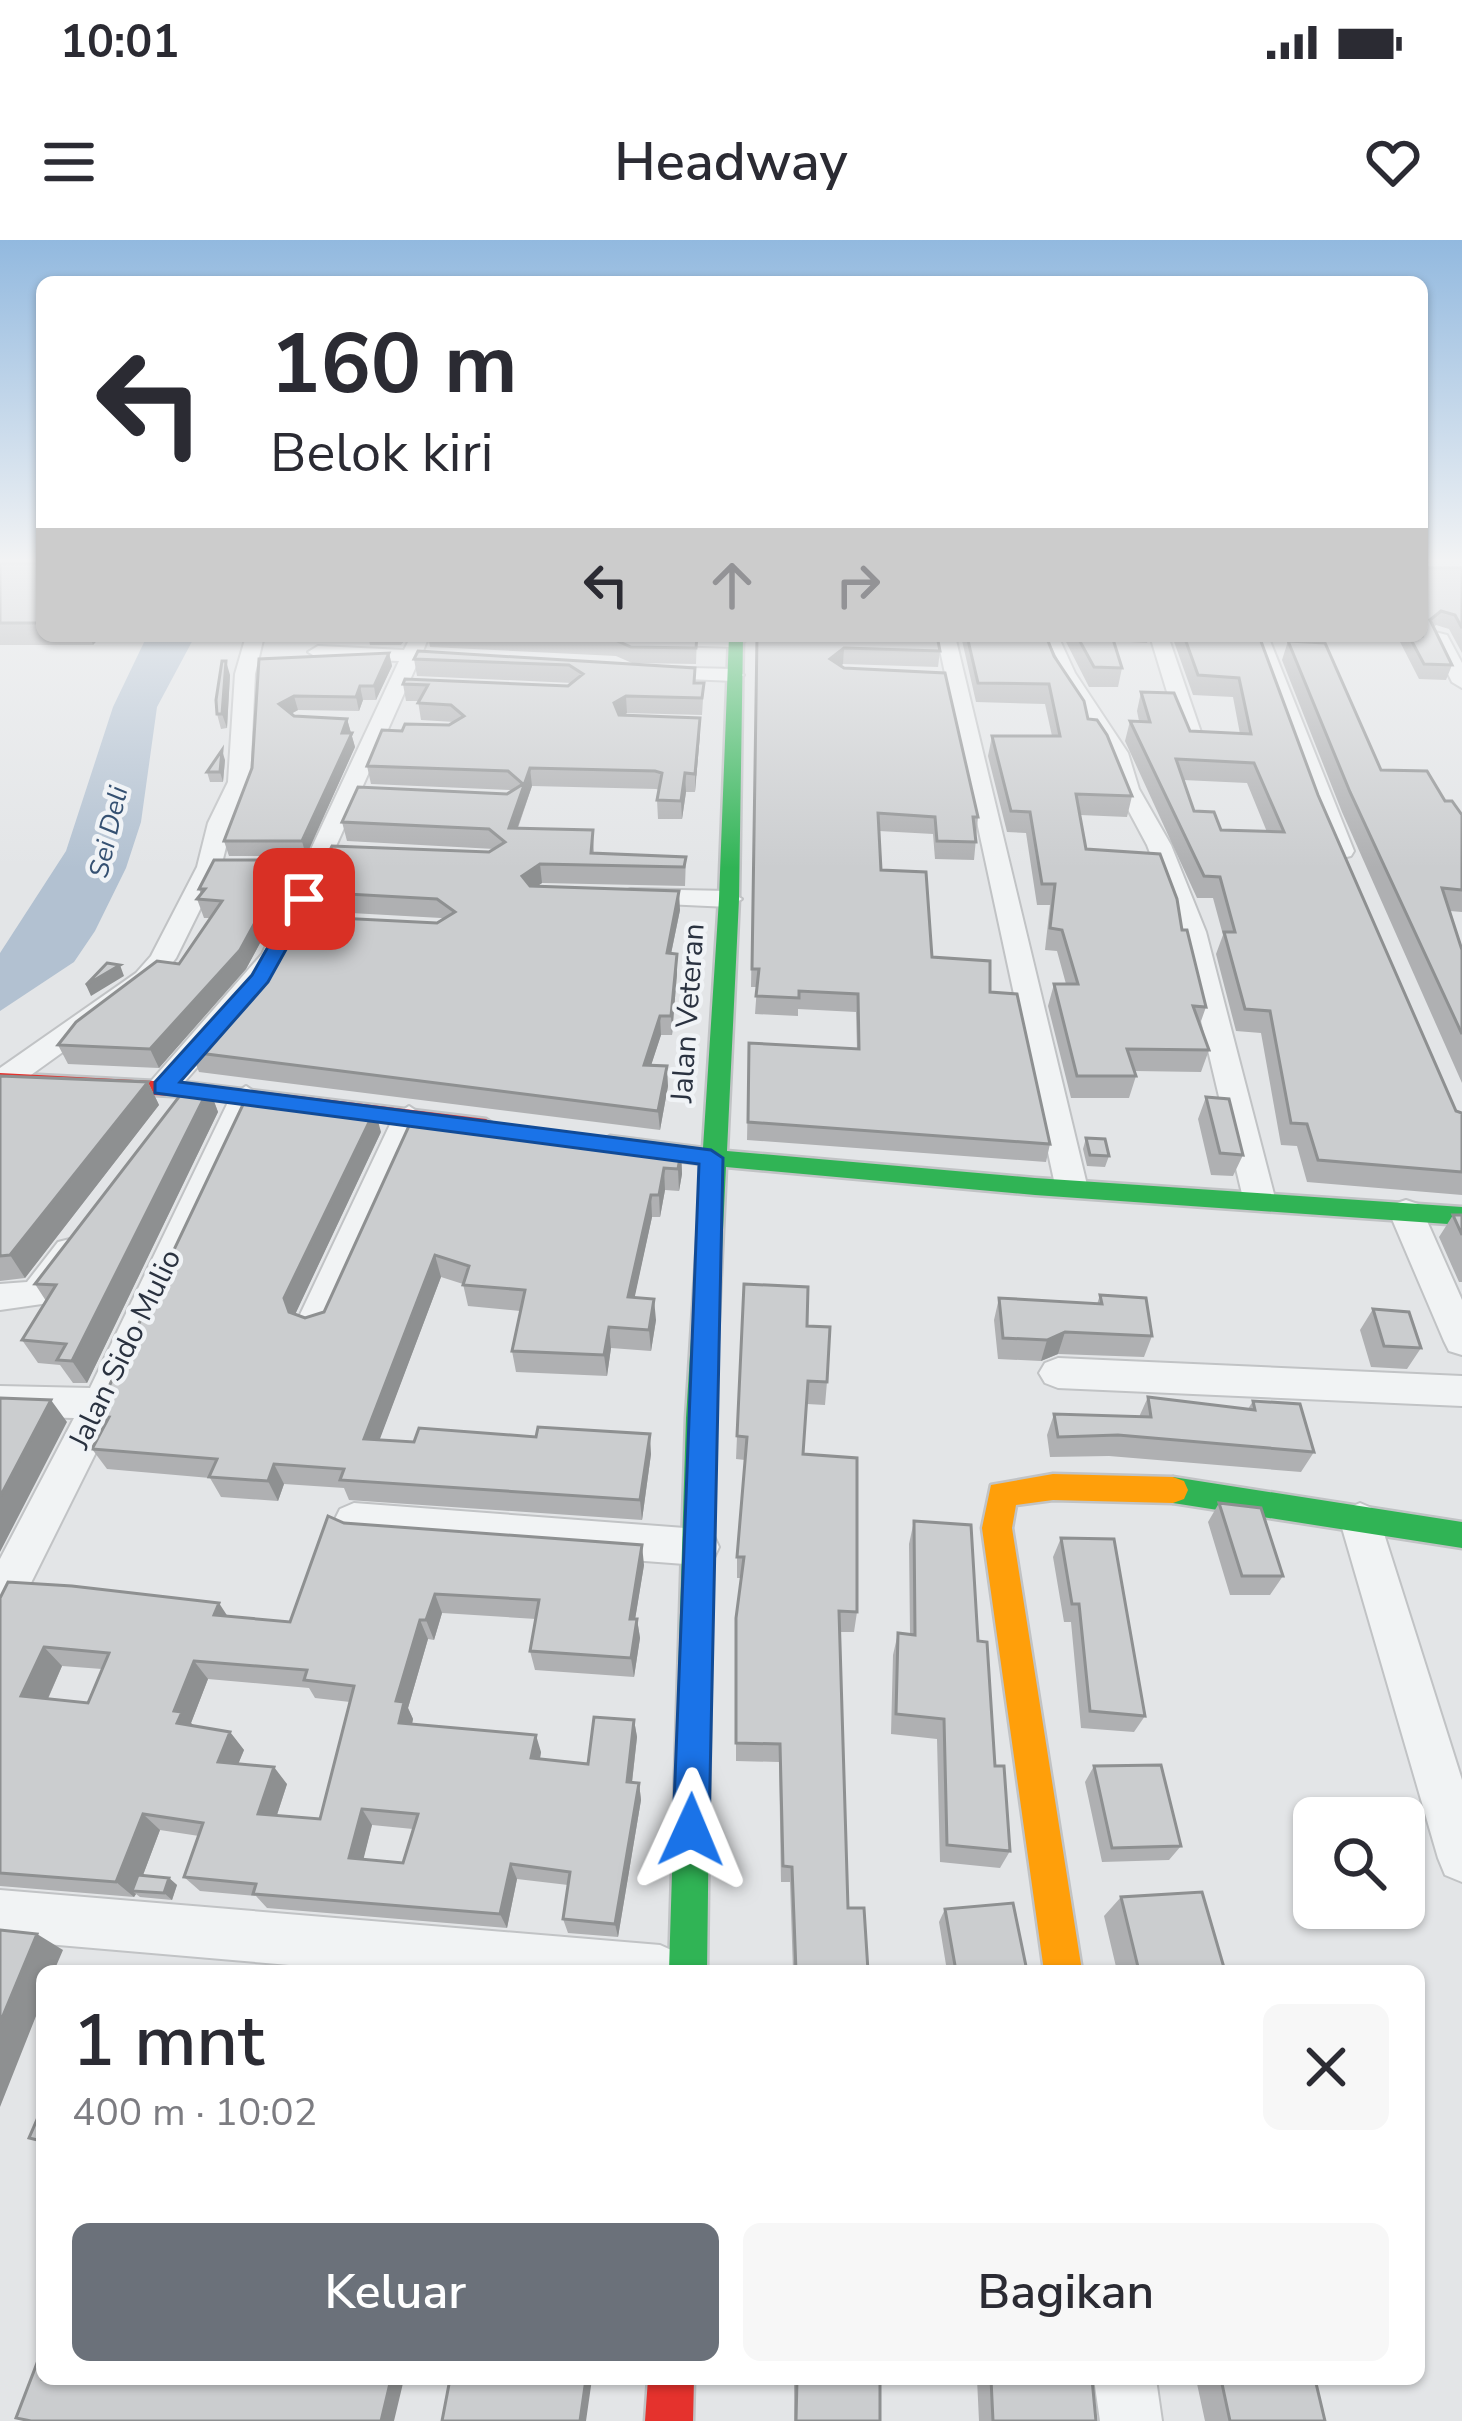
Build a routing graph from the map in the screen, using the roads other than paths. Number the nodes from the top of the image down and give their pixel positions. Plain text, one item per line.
1 (247, 665) edge
2 (417, 665) edge
3 (734, 665) edge
4 (944, 665) edge
5 (1060, 665) edge
6 (1168, 665) edge
7 (1270, 665) edge
8 (626, 673) edge
9 (734, 675) junction
10 (1462, 682) edge
11 (1462, 704) edge
12 (1193, 740) edge
13 (1354, 878) edge
14 (612, 896) edge
15 (729, 899) junction
16 (290, 922) junction
17 (328, 923) edge
18 (3, 1079) edge
19 (178, 1089) junction
20 (246, 1096) junction
21 (410, 1117) junction
22 (165, 1126) edge
23 (525, 1132) edge
24 (572, 1139) edge
25 (711, 1158) junction
26 (1071, 1185) junction
27 (1259, 1198) junction
28 (1406, 1212) junction
29 (1462, 1216) edge
30 (85, 1232) edge
31 (0, 1297) edge
32 (315, 1321) edge
33 (1462, 1341) edge
34 (1058, 1372) dead end
35 (1462, 1391) edge
36 (0, 1401) edge
37 (100, 1404) junction
38 (354, 1521) edge
39 (1360, 1521) junction
40 (1462, 1535) edge
41 (698, 1547) junction
42 (4, 1584) edge
43 (1462, 1858) edge
44 (0, 1915) edge
45 (589, 1965) edge
46 (688, 1965) edge
47 (1063, 1965) edge
48 (670, 2385) edge
49 (1126, 2385) edge
50 (669, 2421) edge
51 (1131, 2421) edge

1 - 18 street
2 - 16 street
3 - 9 street, Jalan Veteran
4 - 26 street
5 - 27 street
6 - 12 street
7 - 13 street
8 - 9 street
9 - 15 street, Jalan Veteran
10 - 11 street
14 - 15 street
15 - 25 street, Jalan Veteran
16 - 17 street
16 - 19 street
18 - 19 street
19 - 20 street
19 - 22 street
20 - 21 street
20 - 37 street, Jalan Sido Mulio
21 - 23 street
21 - 32 street
24 - 25 street
25 - 26 street
25 - 41 street, Jalan Veteran
26 - 27 street
27 - 28 street
28 - 29 street
28 - 33 street
30 - 31 street
34 - 35 street
36 - 37 street
37 - 42 street, Jalan Sido Mulio
38 - 41 street
39 - 40 street
39 - 43 street
39 - 47 street
41 - 46 street, Jalan Veteran
44 - 45 street
48 - 50 street
49 - 51 street

